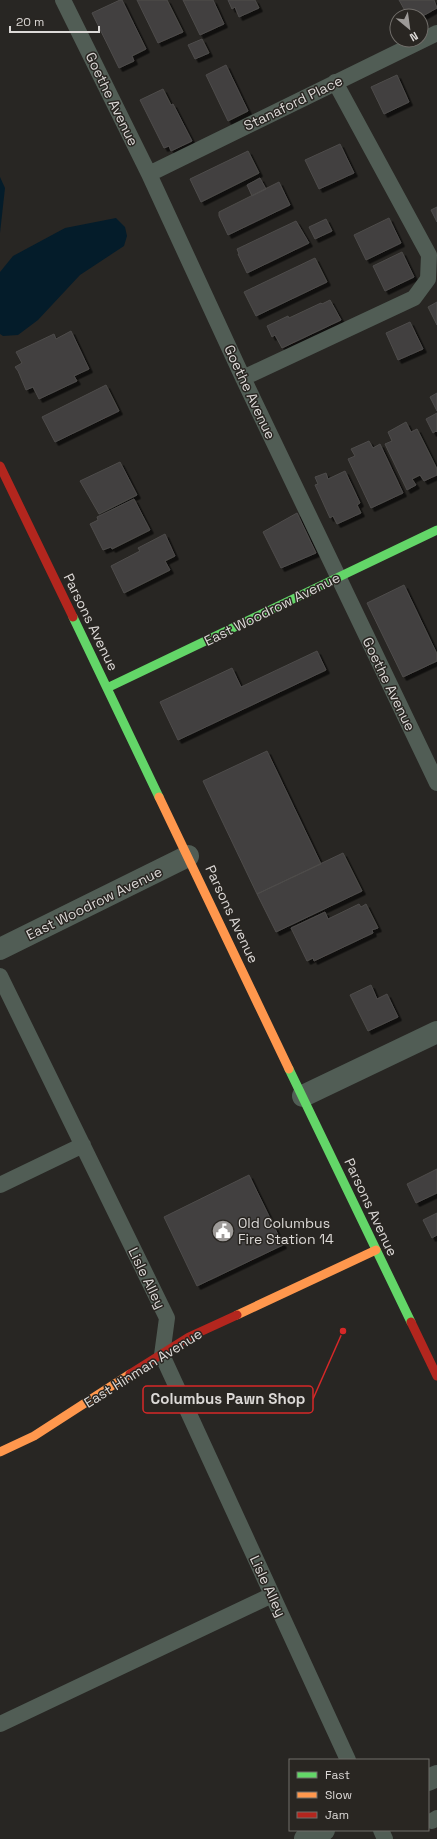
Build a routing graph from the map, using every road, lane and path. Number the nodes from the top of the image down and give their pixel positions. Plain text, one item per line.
1 (63, 0) edge
2 (437, 34) edge
3 (335, 82) junction
4 (149, 174) junction
5 (243, 378) junction
6 (0, 466) edge
7 (437, 530) edge
8 (338, 577) junction
9 (107, 688) junction
10 (436, 779) edge
11 (188, 856) junction
12 (0, 949) edge
13 (0, 976) edge
14 (437, 1032) edge
15 (303, 1096) junction
16 (83, 1145) junction
17 (0, 1185) edge
18 (376, 1250) junction
19 (162, 1355) junction
20 (437, 1376) edge
21 (0, 1452) edge
22 (272, 1595) junction
23 (0, 1724) edge
24 (348, 1759) edge
25 (322, 1831) edge
26 (305, 1839) edge

1 - 4 lane, Goethe Avenue
2 - 3 lane, Stanaford Place
3 - 4 lane, Stanaford Place
3 - 5 lane
4 - 5 lane, Goethe Avenue
5 - 8 lane, Goethe Avenue
6 - 9 main road, Parsons Avenue
7 - 8 main road, East Woodrow Avenue
8 - 9 main road, East Woodrow Avenue
8 - 10 lane, Goethe Avenue
9 - 11 main road, Parsons Avenue
11 - 12 street, East Woodrow Avenue
11 - 15 main road, Parsons Avenue
13 - 16 lane, Lisle Alley
14 - 15 street
15 - 18 main road, Parsons Avenue
16 - 17 lane
16 - 19 lane, Lisle Alley
18 - 19 main road, East Hinman Avenue
18 - 20 main road, Parsons Avenue
19 - 21 main road, East Hinman Avenue
19 - 22 lane, Lisle Alley
22 - 23 lane
22 - 24 lane, Lisle Alley
25 - 26 street

